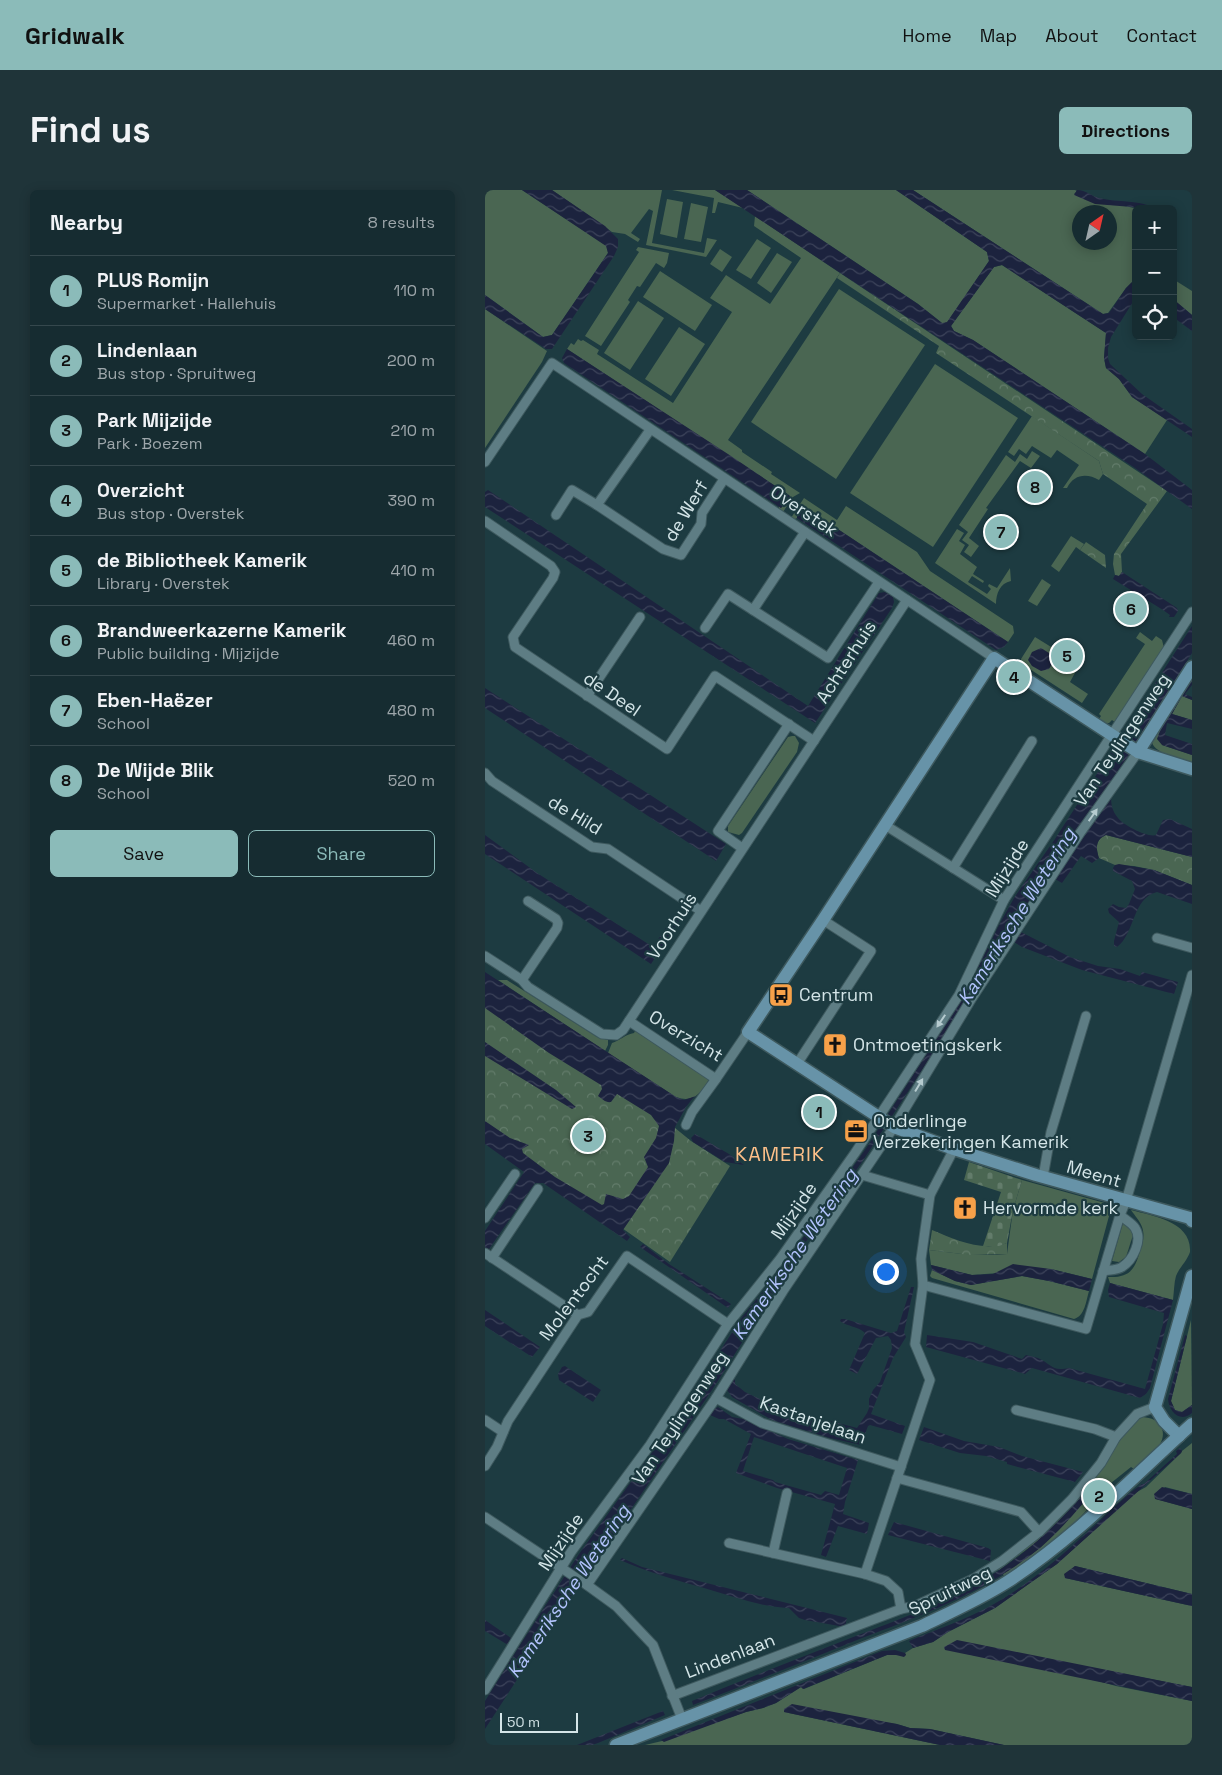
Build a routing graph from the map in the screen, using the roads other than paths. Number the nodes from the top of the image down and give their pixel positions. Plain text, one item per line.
1 (650, 430) junction
2 (485, 462) edge
3 (724, 479) junction
4 (597, 505) junction
5 (556, 515) dead end
6 (485, 521) edge
7 (805, 532) junction
8 (879, 582) junction
9 (907, 600) junction
10 (753, 610) junction
11 (1192, 612) edge
12 (640, 617) dead end
13 (705, 628) dead end
14 (994, 658) junction
15 (1192, 667) edge
16 (587, 696) junction
17 (789, 724) junction
18 (1114, 737) junction
19 (1032, 740) dead end
20 (813, 741) junction
21 (1136, 750) junction
22 (1192, 769) edge
23 (485, 774) edge
24 (885, 825) junction
25 (742, 848) junction
26 (953, 868) junction
27 (1004, 900) junction
28 (528, 901) dead end
29 (701, 911) junction
30 (823, 920) junction
31 (1157, 938) dead end
32 (1192, 948) edge
33 (485, 956) edge
34 (1192, 975) edge
35 (522, 980) junction
36 (1086, 1016) dead end
37 (629, 1021) junction
38 (748, 1032) junction
39 (797, 1064) junction
40 (716, 1079) junction
41 (885, 1122) junction
42 (685, 1125) dead end
43 (954, 1149) junction
44 (515, 1174) dead end
45 (862, 1175) junction
46 (1043, 1178) junction
47 (538, 1189) dead end
48 (930, 1195) junction
49 (1126, 1201) junction
50 (1120, 1216) junction
51 (485, 1218) edge
52 (1191, 1218) edge
53 (488, 1256) edge
54 (1103, 1271) junction
55 (1192, 1276) edge
56 (923, 1285) junction
57 (578, 1315) junction
58 (728, 1324) junction
59 (716, 1398) junction
60 (1155, 1407) junction
61 (1016, 1410) dead end
62 (485, 1420) edge
63 (1192, 1424) edge
64 (503, 1432) junction
65 (1179, 1436) junction
66 (1116, 1437) junction
67 (485, 1466) edge
68 (901, 1467) junction
69 (897, 1478) junction
70 (787, 1493) dead end
71 (485, 1517) edge
72 (1039, 1532) junction
73 (729, 1542) dead end
74 (773, 1553) junction
75 (565, 1570) junction
76 (865, 1574) junction
77 (584, 1583) junction
78 (901, 1609) junction
79 (485, 1690) edge
80 (672, 1696) junction
81 (681, 1719) junction
82 (616, 1745) edge

1 - 2 street, Overstek
1 - 3 street, Overstek
1 - 4 street
3 - 4 street, de Werf
3 - 7 street, Overstek
4 - 5 street, de Werf
6 - 16 street, de Deel
7 - 8 street, Overstek
7 - 10 street
8 - 9 street, Overstek
8 - 10 street
9 - 14 street, Overstek
9 - 20 street, Achterhuis
10 - 13 street
11 - 18 street, Mijzijde
12 - 16 street
14 - 18 street, Overstek
14 - 24 street, Overzicht
15 - 21 street, Van Teylingenweg
16 - 17 street, de Deel
17 - 20 street, de Deel
17 - 25 street
18 - 21 street, Overstek
18 - 27 street, Mijzijde
19 - 26 street
20 - 25 street, Voorhuis
21 - 22 street, Overstek
41 -> 21 street, Van Teylingenweg
23 - 29 street, de Hild
24 - 26 street
24 - 30 street, Overzicht
25 - 29 street, Voorhuis
26 - 27 street
27 -> 41 street, Mijzijde
28 - 35 street
29 - 37 street, Voorhuis
30 - 38 street, Overzicht
30 - 39 street
31 - 32 street
33 - 35 street
34 - 49 street
35 - 37 street
36 - 46 street
37 - 40 street, Overzicht
38 - 39 street, Meent
38 - 40 street, Overzicht
39 - 41 street, Meent
40 - 42 street
41 - 43 street, Meent
41 - 45 street, Van Teylingenweg
41 - 58 street, Mijzijde
43 - 46 street, Meent
43 - 48 street
44 - 51 street
45 - 48 street
45 - 59 street, Van Teylingenweg
46 - 49 street, Meent
47 - 53 street
48 - 56 street
49 - 50 street
49 - 52 street, Meent
50 - 54 street
50 - 54 street
53 - 57 street
54 - 56 street
55 - 60 street
56 - 68 street
57 - 58 street, Molentocht
57 - 64 street, Molentocht
58 - 75 street, Mijzijde
59 - 68 street, Kastanjelaan
59 - 77 street, Van Teylingenweg
60 - 65 street
60 - 66 street, Lindenlaan
61 - 66 street
62 - 64 street
63 - 65 street, Spruitweg
64 - 67 street, Molentocht
65 - 81 street, Spruitweg
66 - 72 street, Lindenlaan
68 - 69 street
69 - 72 street
69 - 76 street
70 - 74 street
71 - 75 street
72 - 78 street, Lindenlaan
73 - 74 street
74 - 76 street
75 - 77 street
75 - 79 street, Mijzijde
76 - 78 street
77 - 80 street
78 - 80 street, Lindenlaan
80 - 81 street
81 - 82 street

